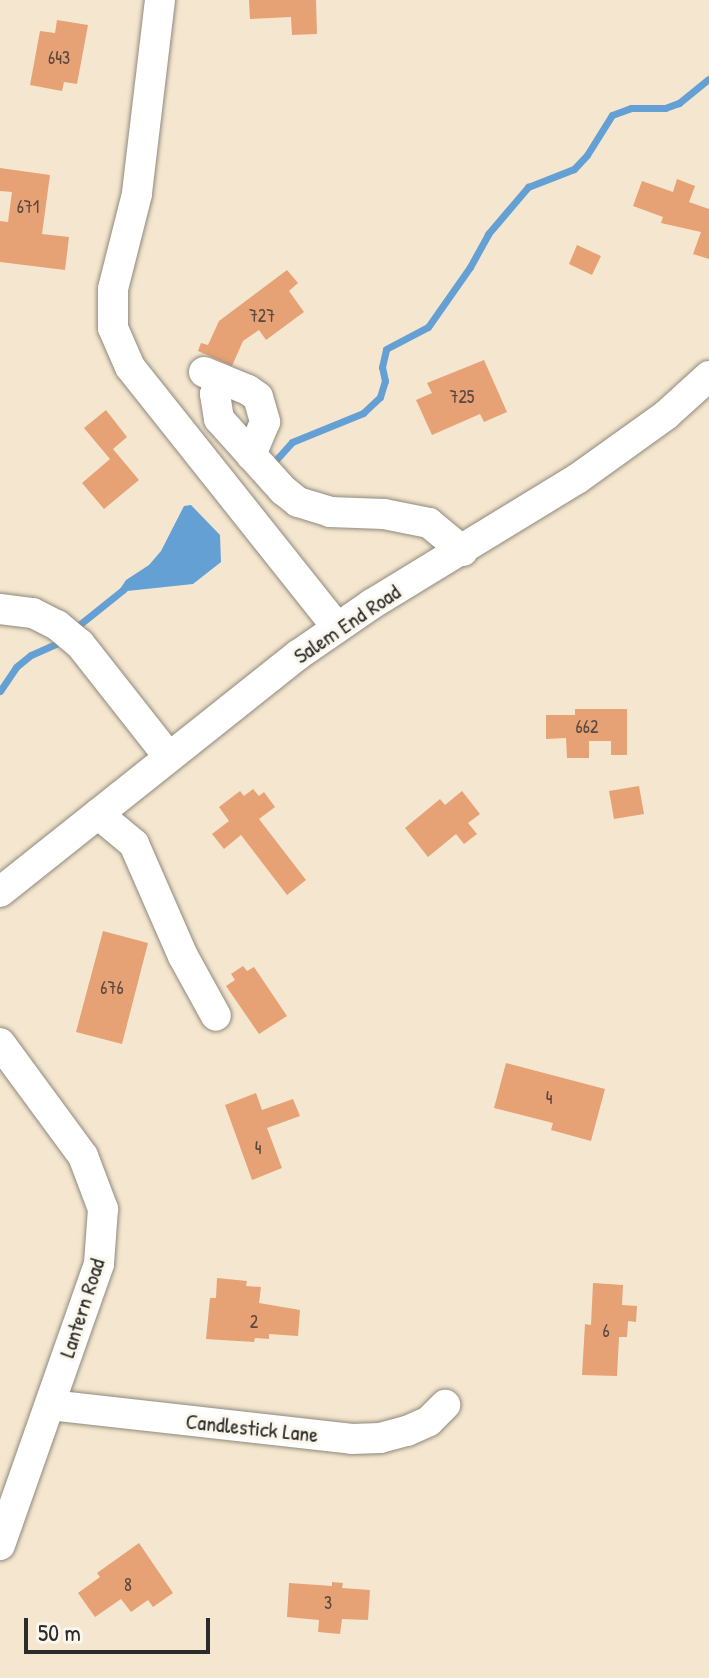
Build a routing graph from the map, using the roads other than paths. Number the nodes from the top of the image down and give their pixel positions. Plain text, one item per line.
1 (160, 0) edge
2 (709, 376) edge
3 (251, 455) junction
4 (463, 551) junction
5 (0, 609) edge
6 (337, 627) junction
7 (169, 757) junction
8 (98, 814) junction
9 (0, 892) edge
10 (216, 1016) dead end
11 (0, 1043) edge
12 (50, 1405) junction
13 (445, 1405) dead end
14 (0, 1545) edge

1 - 6 street
2 - 4 street, Salem End Road
3 - 3 street
3 - 4 street
4 - 6 street, Salem End Road
5 - 7 street
6 - 7 street, Salem End Road
7 - 8 street, Salem End Road
8 - 9 street, Salem End Road
8 - 10 street
11 - 12 street, Lantern Road
12 - 13 street, Candlestick Lane
12 - 14 street, Lantern Road

